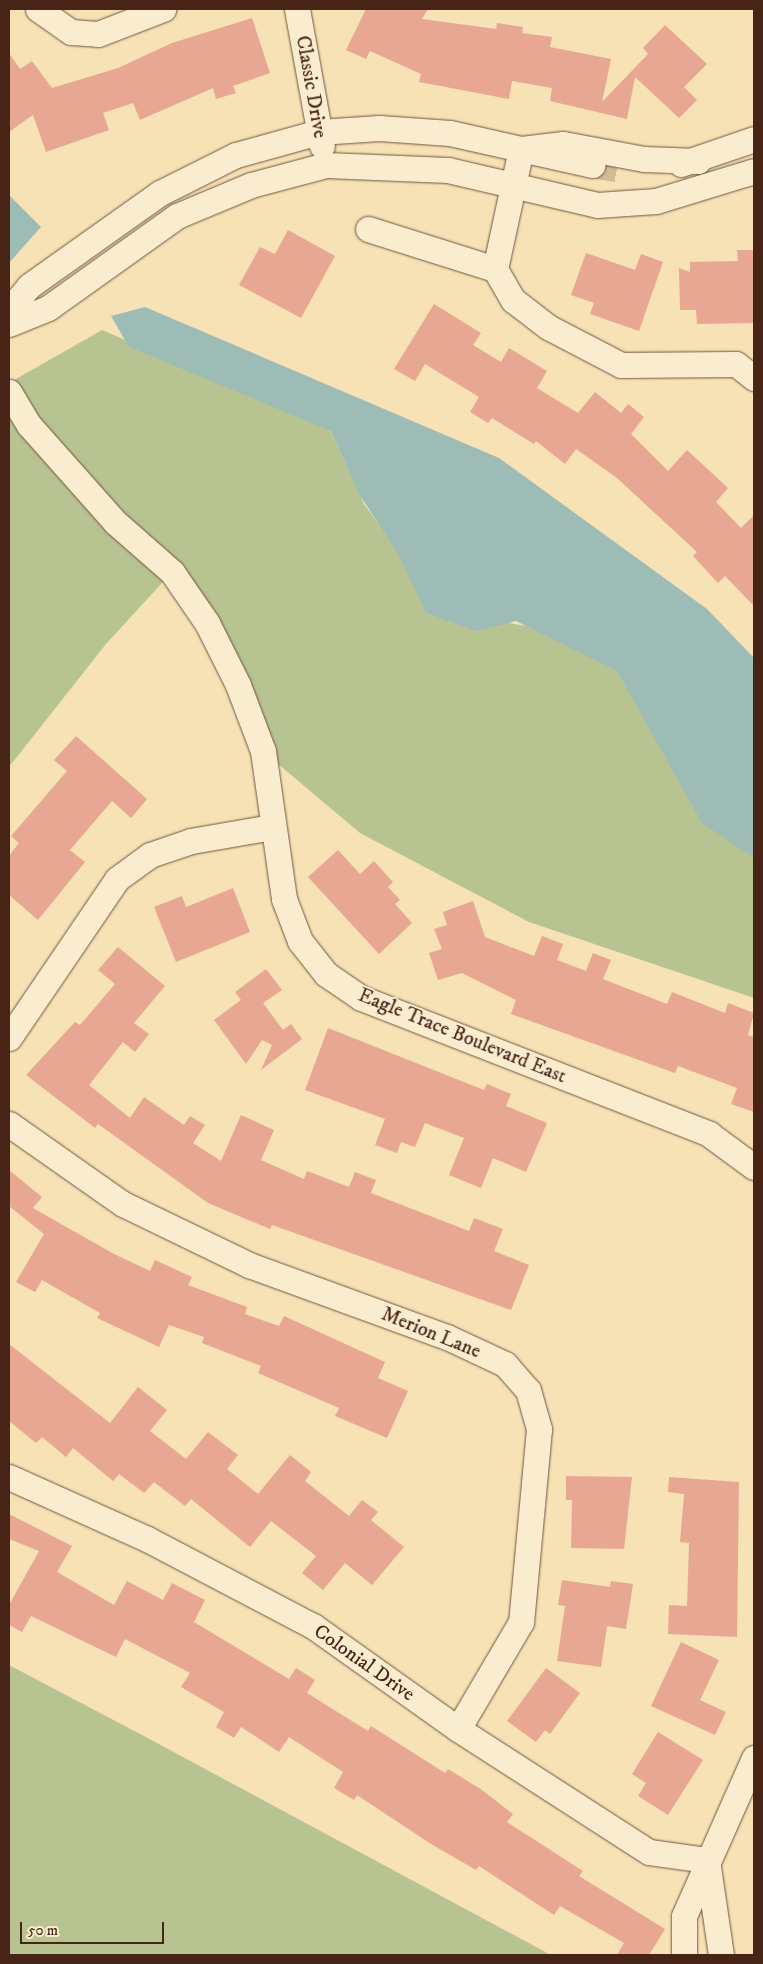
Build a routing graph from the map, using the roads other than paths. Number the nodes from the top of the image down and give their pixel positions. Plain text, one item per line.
1 (38, 9) edge
2 (164, 9) edge
3 (297, 9) edge
4 (319, 132) junction
5 (754, 139) edge
6 (521, 149) junction
7 (698, 160) junction
8 (326, 165) junction
9 (627, 171) tunnel mouth
10 (754, 171) edge
11 (512, 187) junction
12 (567, 199) junction
13 (368, 229) dead end
14 (495, 269) junction
15 (9, 310) edge
16 (9, 324) edge
17 (754, 378) edge
18 (9, 392) edge
19 (272, 827) junction
20 (9, 1038) edge
21 (9, 1124) edge
22 (754, 1167) edge
23 (9, 1477) edge
24 (458, 1729) junction
25 (754, 1758) edge
26 (707, 1860) junction
27 (684, 1955) edge
28 (721, 1955) edge

1 - 2 street
3 - 4 street, Classic Drive
4 - 6 street
4 - 8 street, Classic Drive
4 - 15 street
5 - 7 street
6 - 7 street
6 - 11 street
6 - 12 street
7 - 9 street
8 - 11 street
8 - 16 street
10 - 12 street
11 - 12 street
11 - 14 street
13 - 14 street
14 - 17 street
18 - 19 street, Eagle Trace Boulevard East
19 - 20 street
19 - 22 street, Eagle Trace Boulevard East
21 - 24 street, Merion Lane
23 - 24 street, Colonial Drive
24 - 26 street, Colonial Drive
25 - 26 street
26 - 27 street
26 - 28 street

